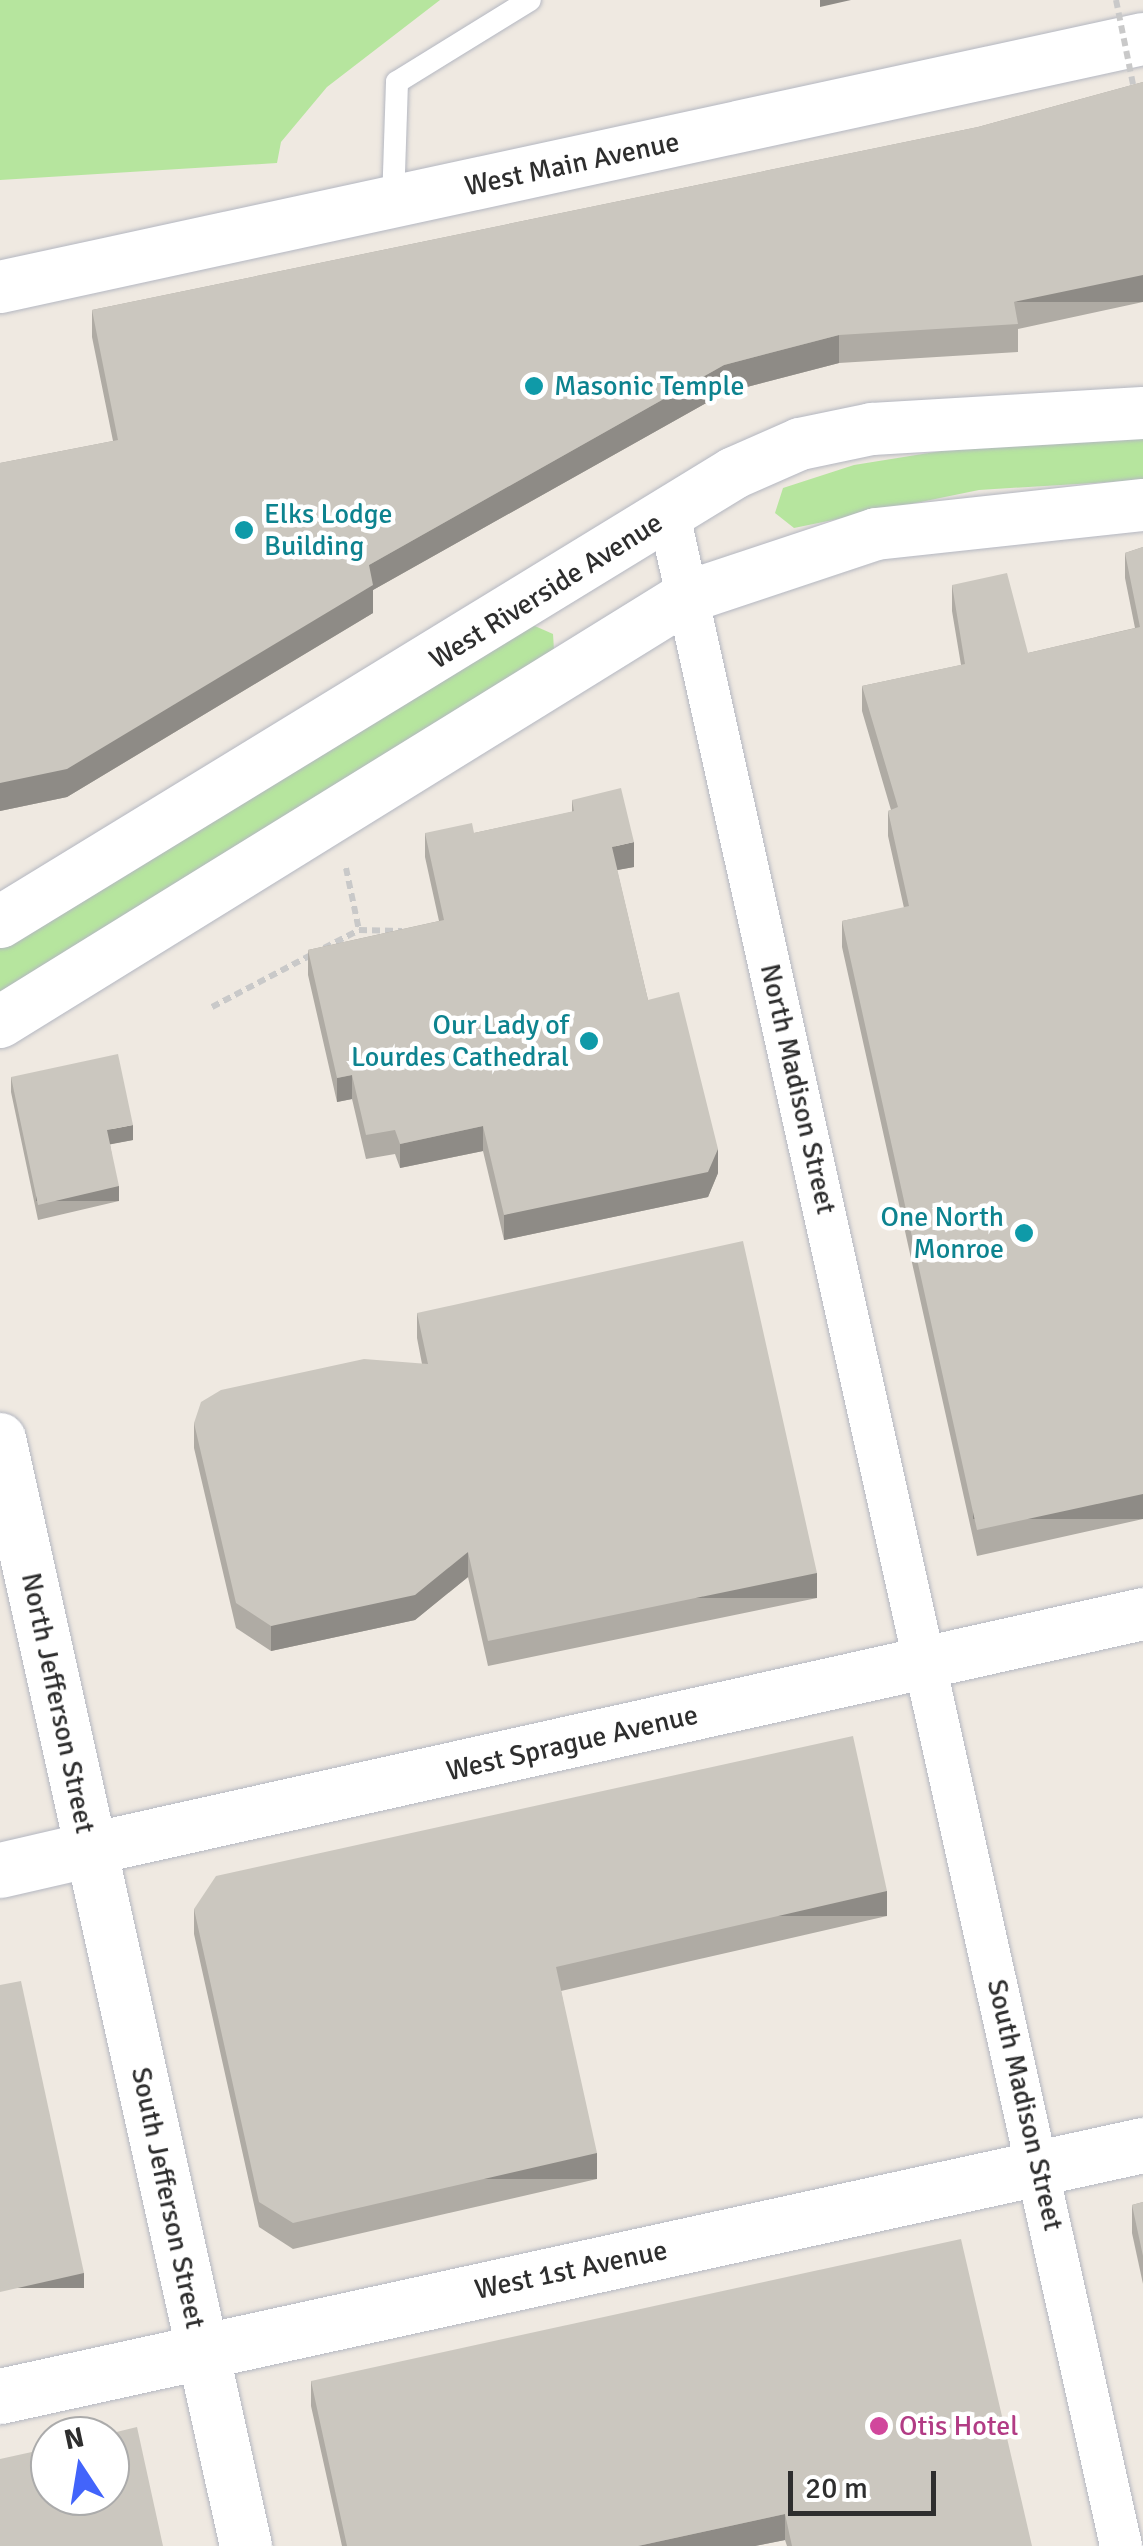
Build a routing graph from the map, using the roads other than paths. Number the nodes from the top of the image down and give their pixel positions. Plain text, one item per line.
1 (530, 0) edge
2 (1143, 39) edge
3 (393, 203) junction
4 (0, 287) edge
5 (1143, 413) edge
6 (1143, 504) edge
7 (669, 514) junction
8 (688, 597) junction
9 (0, 922) edge
10 (0, 1022) edge
11 (0, 1440) edge
12 (1143, 1614) edge
13 (926, 1664) junction
14 (90, 1849) junction
15 (0, 1870) edge
16 (1143, 2144) edge
17 (1040, 2167) junction
18 (202, 2352) junction
19 (0, 2396) edge
20 (246, 2546) edge
21 (1122, 2546) edge

1 - 3 lane
2 - 3 street, West Main Avenue
3 - 4 street, West Main Avenue
5 - 7 street, West Riverside Avenue
6 - 8 street
7 - 8 street, North Madison Street
7 - 9 street, West Riverside Avenue
8 - 10 street
8 - 13 street, North Madison Street
11 - 14 street, North Jefferson Street
12 - 13 street, West Sprague Avenue
13 - 14 street, West Sprague Avenue
13 - 17 street, South Madison Street
14 - 15 main road, West Sprague Avenue
14 - 18 street, South Jefferson Street
16 - 17 main road, West 1st Avenue
17 - 18 main road, West 1st Avenue
17 - 21 street, South Madison Street
18 - 19 main road, West 1st Avenue
18 - 20 street, South Jefferson Street

